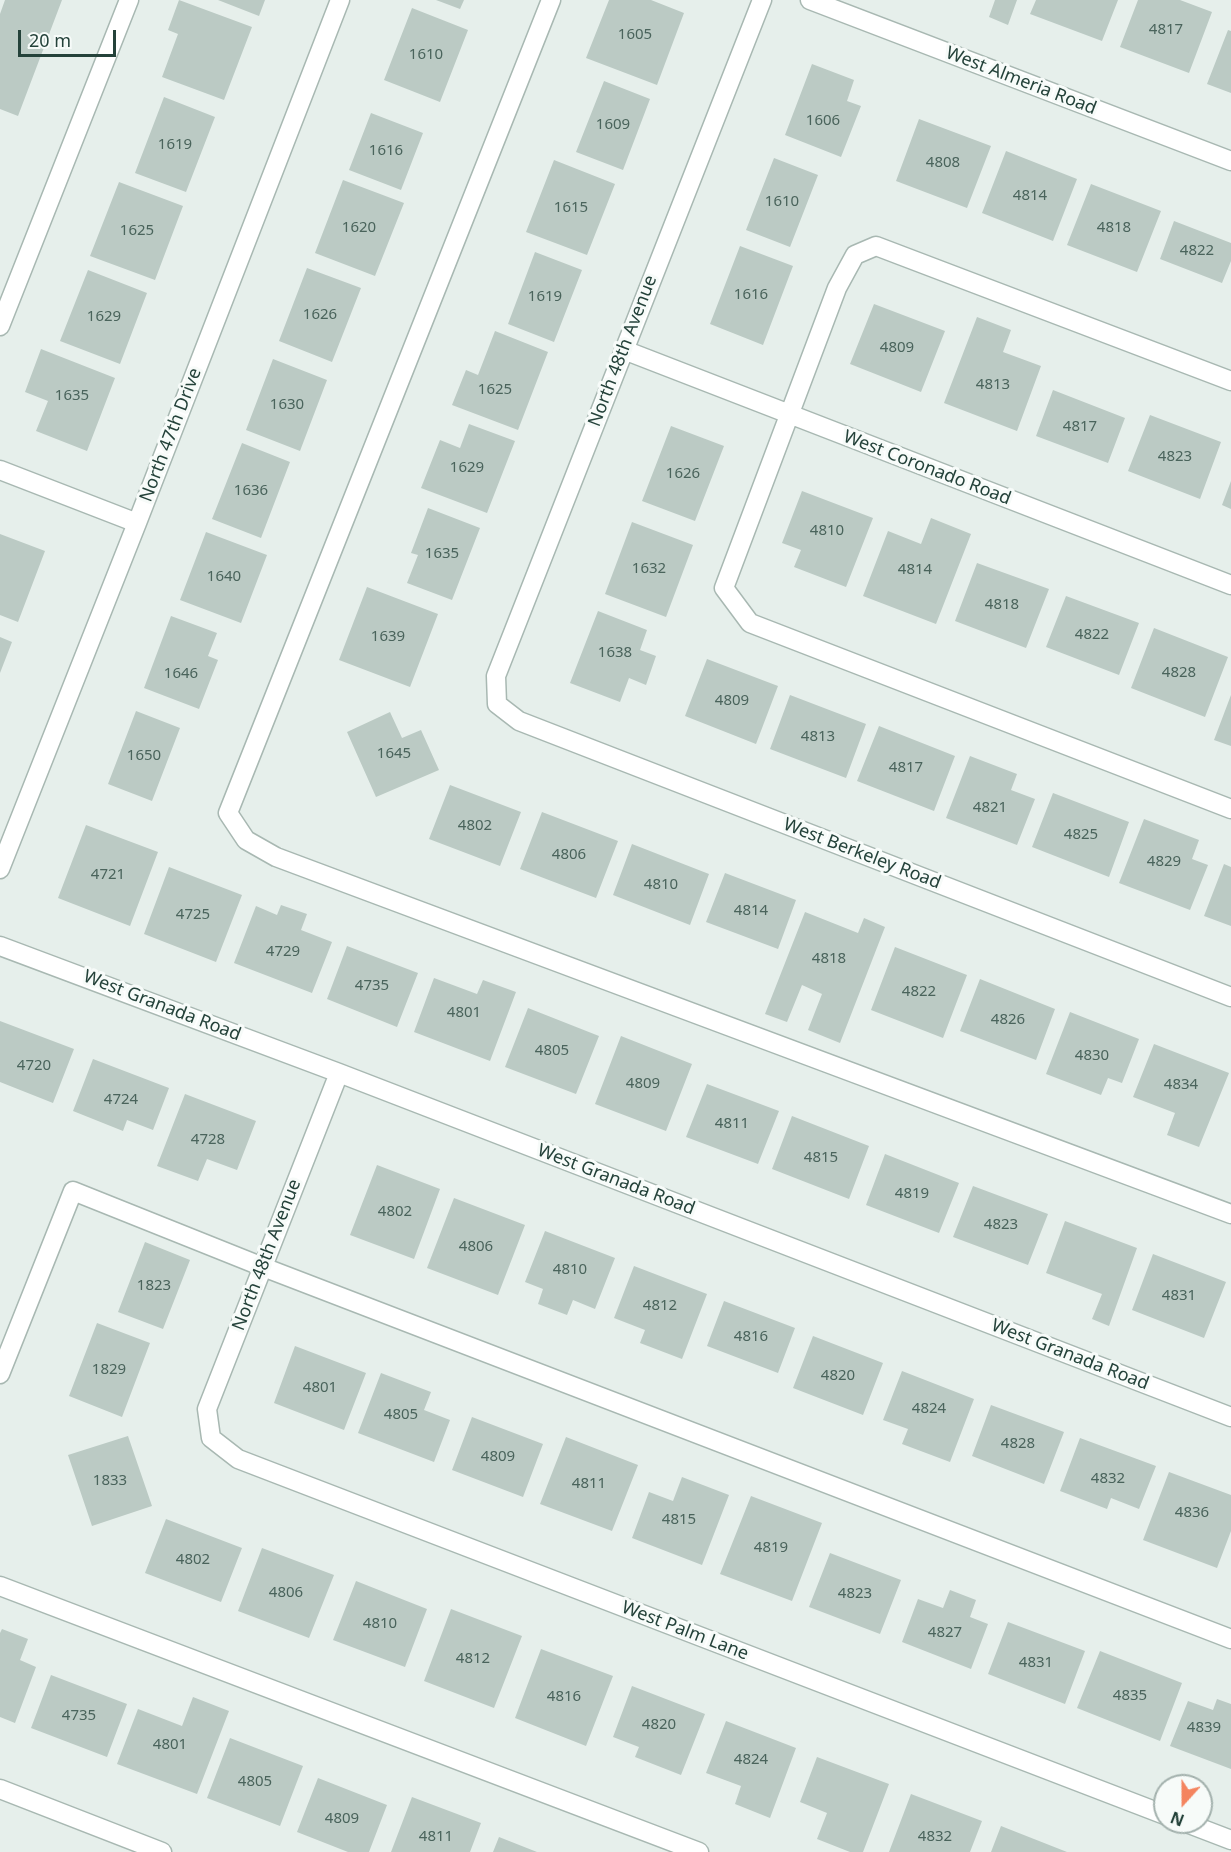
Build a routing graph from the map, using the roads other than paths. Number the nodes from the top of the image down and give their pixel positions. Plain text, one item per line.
1 (129, 0) edge
2 (339, 0) edge
3 (551, 0) edge
4 (762, 0) edge
5 (810, 0) edge
6 (1231, 161) edge
7 (0, 327) edge
8 (624, 350) junction
9 (1231, 381) edge
10 (791, 415) junction
11 (0, 470) edge
12 (137, 523) junction
13 (1231, 585) edge
14 (497, 704) joint
15 (1231, 809) edge
16 (0, 868) edge
17 (0, 946) edge
18 (1231, 997) edge
19 (339, 1073) junction
20 (1231, 1214) edge
21 (263, 1267) junction
22 (0, 1374) edge
23 (1231, 1417) edge
24 (211, 1438) joint
25 (0, 1586) edge
26 (1231, 1639) edge
27 (0, 1789) edge
28 (1153, 1810) edge
29 (1213, 1833) edge
30 (1231, 1840) edge
31 (162, 1852) edge
32 (699, 1852) edge

1 - 7 street
2 - 12 street, North 47th Drive
3 - 20 street
4 - 8 street, North 48th Avenue
5 - 6 street, West Almeria Road
8 - 10 street, West Coronado Road
8 - 14 street, North 48th Avenue
9 - 10 street
10 - 13 street, West Coronado Road
10 - 15 street
11 - 12 street
12 - 16 street, North 47th Drive
14 - 18 street, West Berkeley Road
17 - 19 street, West Granada Road
19 - 21 street, North 48th Avenue
19 - 23 street, West Granada Road
21 - 22 street
21 - 24 street, North 48th Avenue
21 - 26 street
24 - 28 street, West Palm Lane
25 - 32 street
27 - 31 street
29 - 30 street

